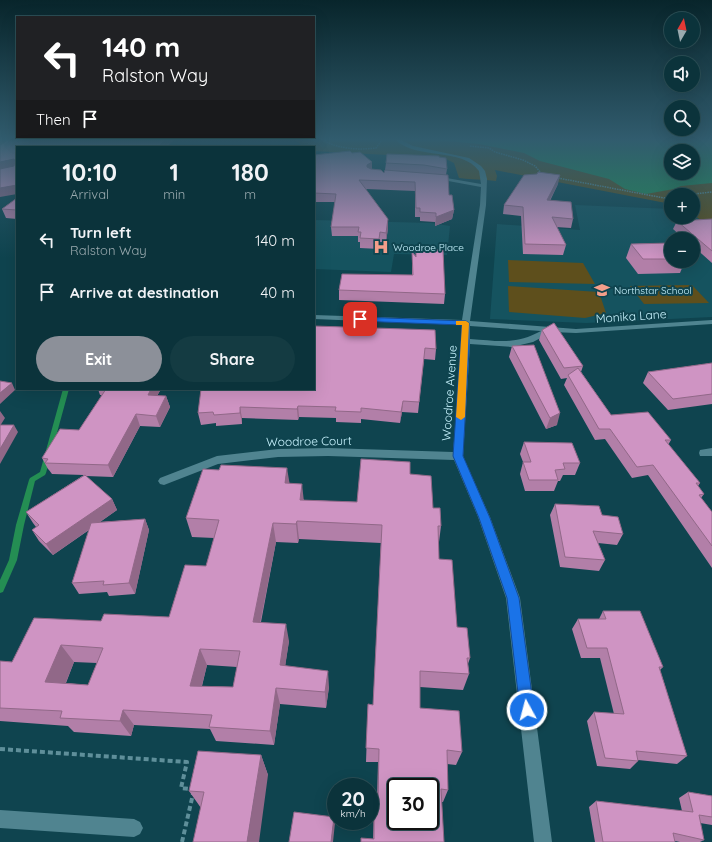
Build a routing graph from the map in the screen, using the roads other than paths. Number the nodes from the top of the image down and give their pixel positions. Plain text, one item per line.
1 (440, 179) edge
2 (483, 179) edge
3 (484, 186) junction
4 (315, 317) edge
5 (712, 322) edge
6 (466, 323) junction
7 (551, 330) junction
8 (466, 341) junction
9 (458, 456) junction
10 (164, 481) dead end
11 (0, 819) edge
12 (134, 828) dead end
13 (543, 842) edge

1 - 3 street
2 - 3 street, Woodroe Avenue
3 - 6 street, Woodroe Avenue
4 - 6 street, Monika Lane
5 - 7 street, Monika Lane
6 - 7 street, Monika Lane
6 - 8 street, Woodroe Avenue
7 - 8 street
8 - 9 street, Woodroe Avenue
9 - 10 street, Woodroe Court
9 - 13 street, Woodroe Avenue
11 - 12 street

